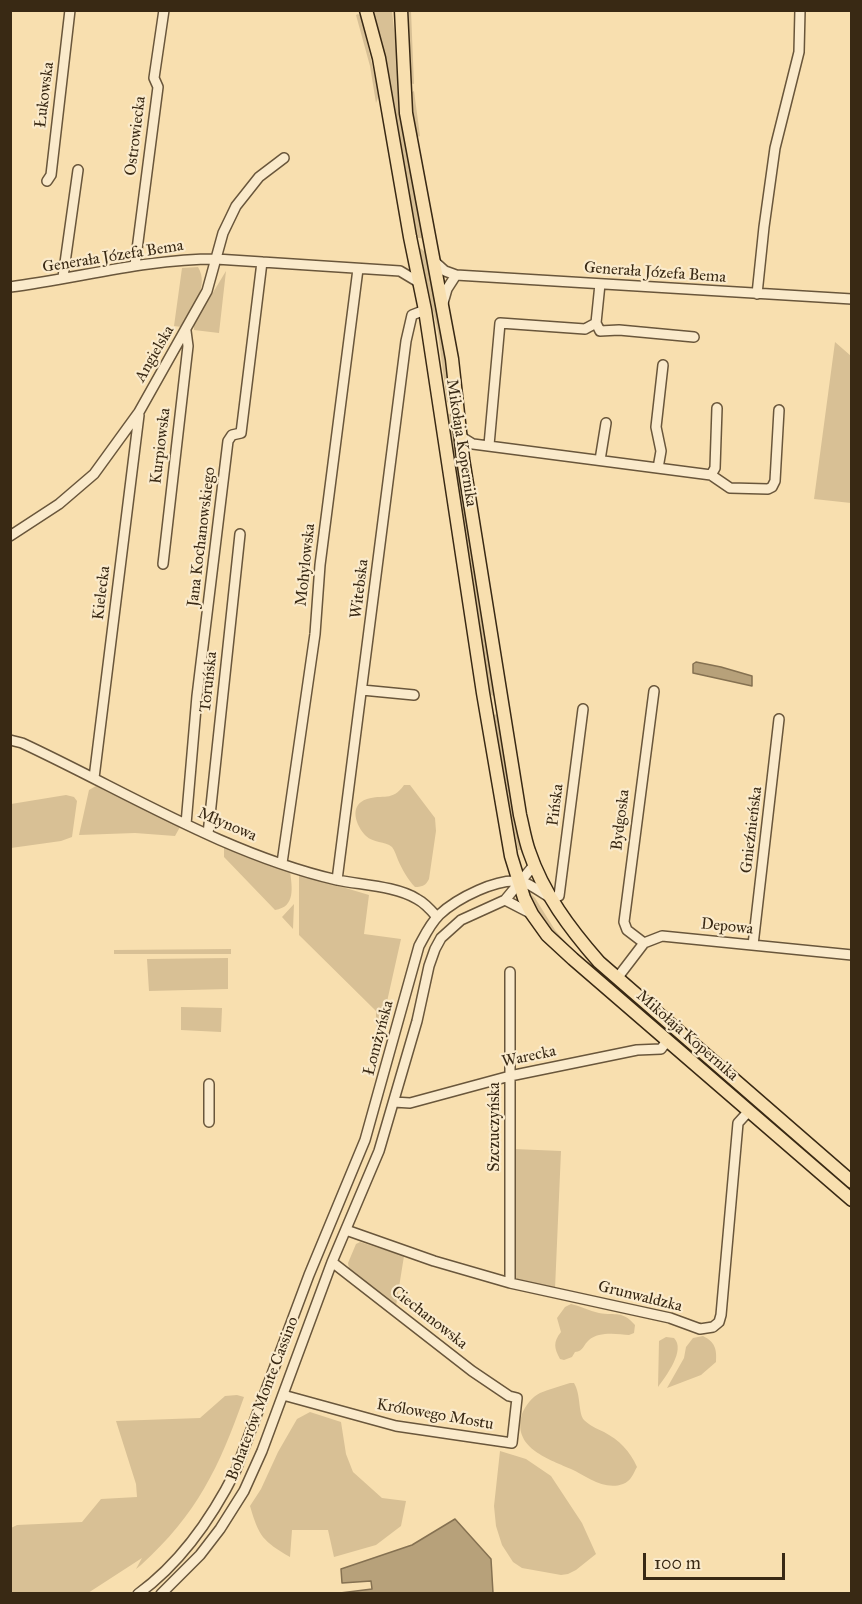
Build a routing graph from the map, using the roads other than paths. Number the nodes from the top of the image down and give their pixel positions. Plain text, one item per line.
1 (70, 10) edge
2 (164, 10) edge
3 (366, 10) edge
4 (401, 10) edge
5 (800, 10) edge
6 (284, 158) dead end
7 (78, 170) dead end
8 (47, 181) dead end
9 (414, 254) junction
10 (216, 259) junction
11 (262, 262) junction
12 (435, 262) junction
13 (135, 266) junction
14 (358, 269) junction
15 (400, 271) junction
16 (456, 275) junction
17 (63, 278) junction
18 (420, 283) junction
19 (600, 284) junction
20 (10, 287) edge
21 (757, 294) junction
22 (852, 299) edge
23 (443, 304) junction
24 (425, 310) junction
25 (596, 323) junction
26 (186, 331) junction
27 (694, 337) dead end
28 (663, 365) dead end
29 (437, 396) junction
30 (456, 399) junction
31 (717, 408) dead end
32 (779, 410) dead end
33 (139, 412) junction
34 (606, 423) dead end
35 (460, 436) junction
36 (473, 444) junction
37 (489, 445) junction
38 (463, 459) junction
39 (600, 460) junction
40 (658, 468) junction
41 (711, 475) junction
42 (240, 534) dead end
43 (10, 536) edge
44 (163, 564) dead end
45 (362, 690) junction
46 (654, 692) dead end
47 (414, 695) dead end
48 (502, 699) junction
49 (485, 702) junction
50 (583, 709) dead end
51 (779, 719) dead end
52 (10, 740) edge
53 (94, 778) junction
54 (186, 824) junction
55 (208, 834) junction
56 (282, 863) junction
57 (535, 864) junction
58 (338, 880) junction
59 (520, 882) junction
60 (551, 898) junction
61 (505, 900) junction
62 (532, 914) junction
63 (438, 917) junction
64 (645, 943) junction
65 (753, 945) junction
66 (852, 955) edge
67 (510, 972) dead end
68 (618, 977) junction
69 (667, 1041) junction
70 (384, 1075) junction
71 (510, 1076) junction
72 (400, 1083) junction
73 (209, 1084) dead end
74 (394, 1102) junction
75 (748, 1112) junction
76 (209, 1122) dead end
77 (852, 1182) edge
78 (852, 1200) edge
79 (346, 1230) junction
80 (332, 1262) junction
81 (309, 1275) joint
82 (510, 1283) junction
83 (283, 1395) junction
84 (512, 1443) joint
85 (247, 1444) junction
86 (262, 1451) junction
87 (138, 1593) edge
88 (161, 1593) edge

1 - 8 street, Łukowska
2 - 13 street, Ostrowiecka
3 - 9 main road, Mikołaja Kopernika
4 - 12 main road, Mikołaja Kopernika
5 - 21 street
6 - 10 street, Angielska
7 - 17 street
9 - 15 street
9 - 18 main road, Mikołaja Kopernika
10 - 11 street, Generała Józefa Bema
10 - 13 street, Generała Józefa Bema
10 - 26 street, Angielska
11 - 14 street, Generała Józefa Bema
11 - 54 street, Jana Kochanowskiego
12 - 16 street, Generała Józefa Bema
12 - 23 main road, Mikołaja Kopernika
13 - 17 street, Generała Józefa Bema
14 - 15 street, Generała Józefa Bema
14 - 56 street, Mohylowska
15 - 18 street, Generała Józefa Bema
16 - 19 street, Generała Józefa Bema
16 - 23 street
17 - 20 street, Generała Józefa Bema
18 - 24 main road, Mikołaja Kopernika
19 - 21 street, Generała Józefa Bema
19 - 25 street
21 - 22 street, Generała Józefa Bema
23 - 30 main road, Mikołaja Kopernika
24 - 29 main road, Mikołaja Kopernika
24 - 45 street, Witebska
25 - 27 street
25 - 37 street
26 - 33 street, Angielska
26 - 44 street, Kurpiowska
28 - 40 street
29 - 30 main road
29 - 49 main road, Mikołaja Kopernika
30 - 35 main road, Mikołaja Kopernika
31 - 41 street
32 - 41 street
33 - 43 street, Angielska
33 - 53 street, Kielecka
34 - 39 street
35 - 36 street
35 - 38 main road, Mikołaja Kopernika
36 - 37 street
36 - 38 street
37 - 39 street
38 - 48 main road, Mikołaja Kopernika
39 - 40 street
40 - 41 street
42 - 55 street, Toruńska
45 - 47 street
45 - 58 street, Witebska
46 - 64 street, Bydgoska
48 - 49 main road
48 - 57 main road, Mikołaja Kopernika
49 - 59 main road, Mikołaja Kopernika
50 - 60 street, Pińska
51 - 65 street, Gnieźnieńska
52 - 53 street, Młynowa
53 - 54 street, Młynowa
54 - 55 street, Młynowa
55 - 56 street, Młynowa
56 - 58 street, Młynowa
57 - 59 street
57 - 60 main road, Mikołaja Kopernika
58 - 63 street, Młynowa
59 - 60 street, Mikołaja Kopernika
59 - 61 street, Łomżyńska
59 - 62 main road, Mikołaja Kopernika
59 - 63 street, Łomżyńska
60 - 68 main road, Mikołaja Kopernika
61 - 62 street
61 - 72 street, Łomżyńska
62 - 69 main road, Mikołaja Kopernika
63 - 70 street, Łomżyńska
64 - 65 street, Depowa
64 - 68 street
65 - 66 street, Depowa
67 - 71 street, Szczuczyńska
68 - 77 main road, Mikołaja Kopernika
69 - 71 street, Warecka
69 - 75 main road, Mikołaja Kopernika
70 - 72 street
70 - 81 street, Łomżyńska
71 - 74 street, Warecka
71 - 82 street, Szczuczyńska
72 - 74 street, Łomżyńska
73 - 76 street
74 - 79 street, Łomżyńska
75 - 78 main road, Mikołaja Kopernika
75 - 82 street, Grunwaldzka
79 - 80 street, Łomżyńska
79 - 82 street, Grunwaldzka
80 - 83 street, Bohaterów Monte Cassino
80 - 84 street, Ciechanowska
81 - 85 street, Bohaterów Monte Cassino
83 - 84 street, Królowego Mostu
83 - 86 street, Bohaterów Monte Cassino
85 - 86 street
85 - 87 street, Bohaterów Monte Cassino
86 - 88 street, Bohaterów Monte Cassino

